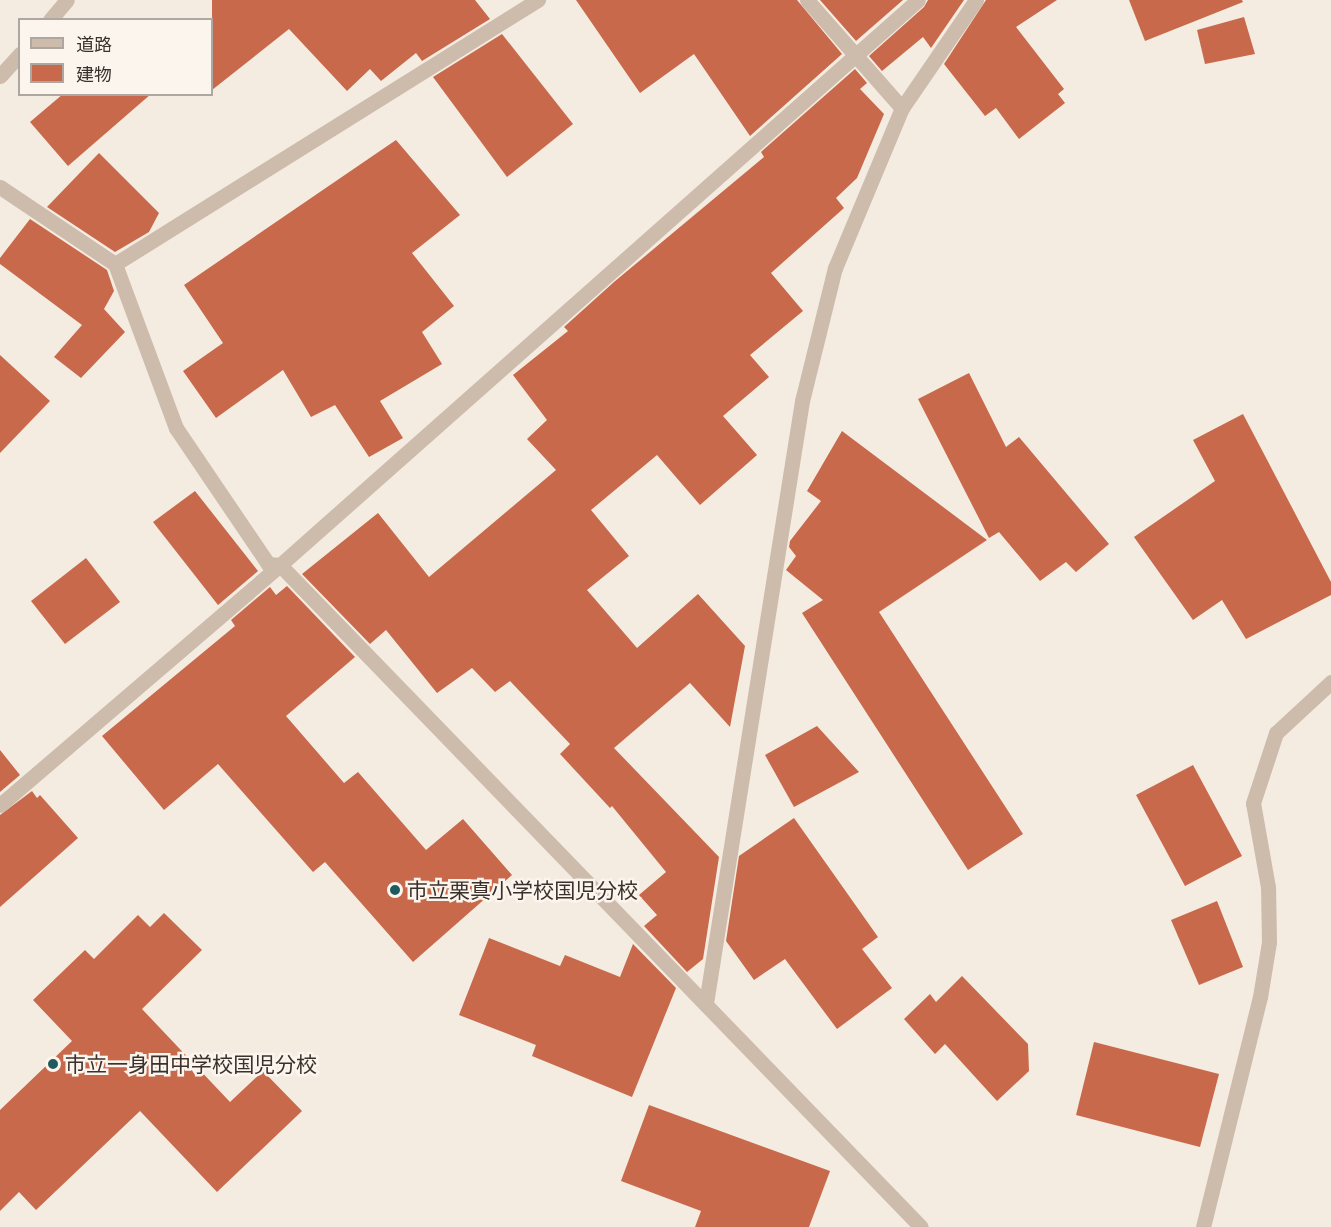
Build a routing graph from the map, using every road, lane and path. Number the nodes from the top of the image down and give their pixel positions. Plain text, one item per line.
1 (67, 0) edge
2 (538, 0) edge
3 (807, 0) edge
4 (918, 0) edge
5 (976, 0) edge
6 (52, 18) edge
7 (854, 54) junction
8 (18, 56) edge
9 (0, 76) edge
10 (902, 108) junction
11 (0, 187) edge
12 (115, 264) junction
13 (280, 566) junction
14 (1331, 682) edge
15 (0, 805) edge
16 (706, 1003) junction
17 (921, 1227) edge
18 (1203, 1227) edge

1 - 6 street
2 - 12 street
3 - 7 street
4 - 7 street
5 - 10 street
7 - 10 street
7 - 13 street
8 - 9 street
10 - 16 street
11 - 12 street
12 - 13 street
13 - 15 street
13 - 16 street
14 - 18 street
16 - 17 street

